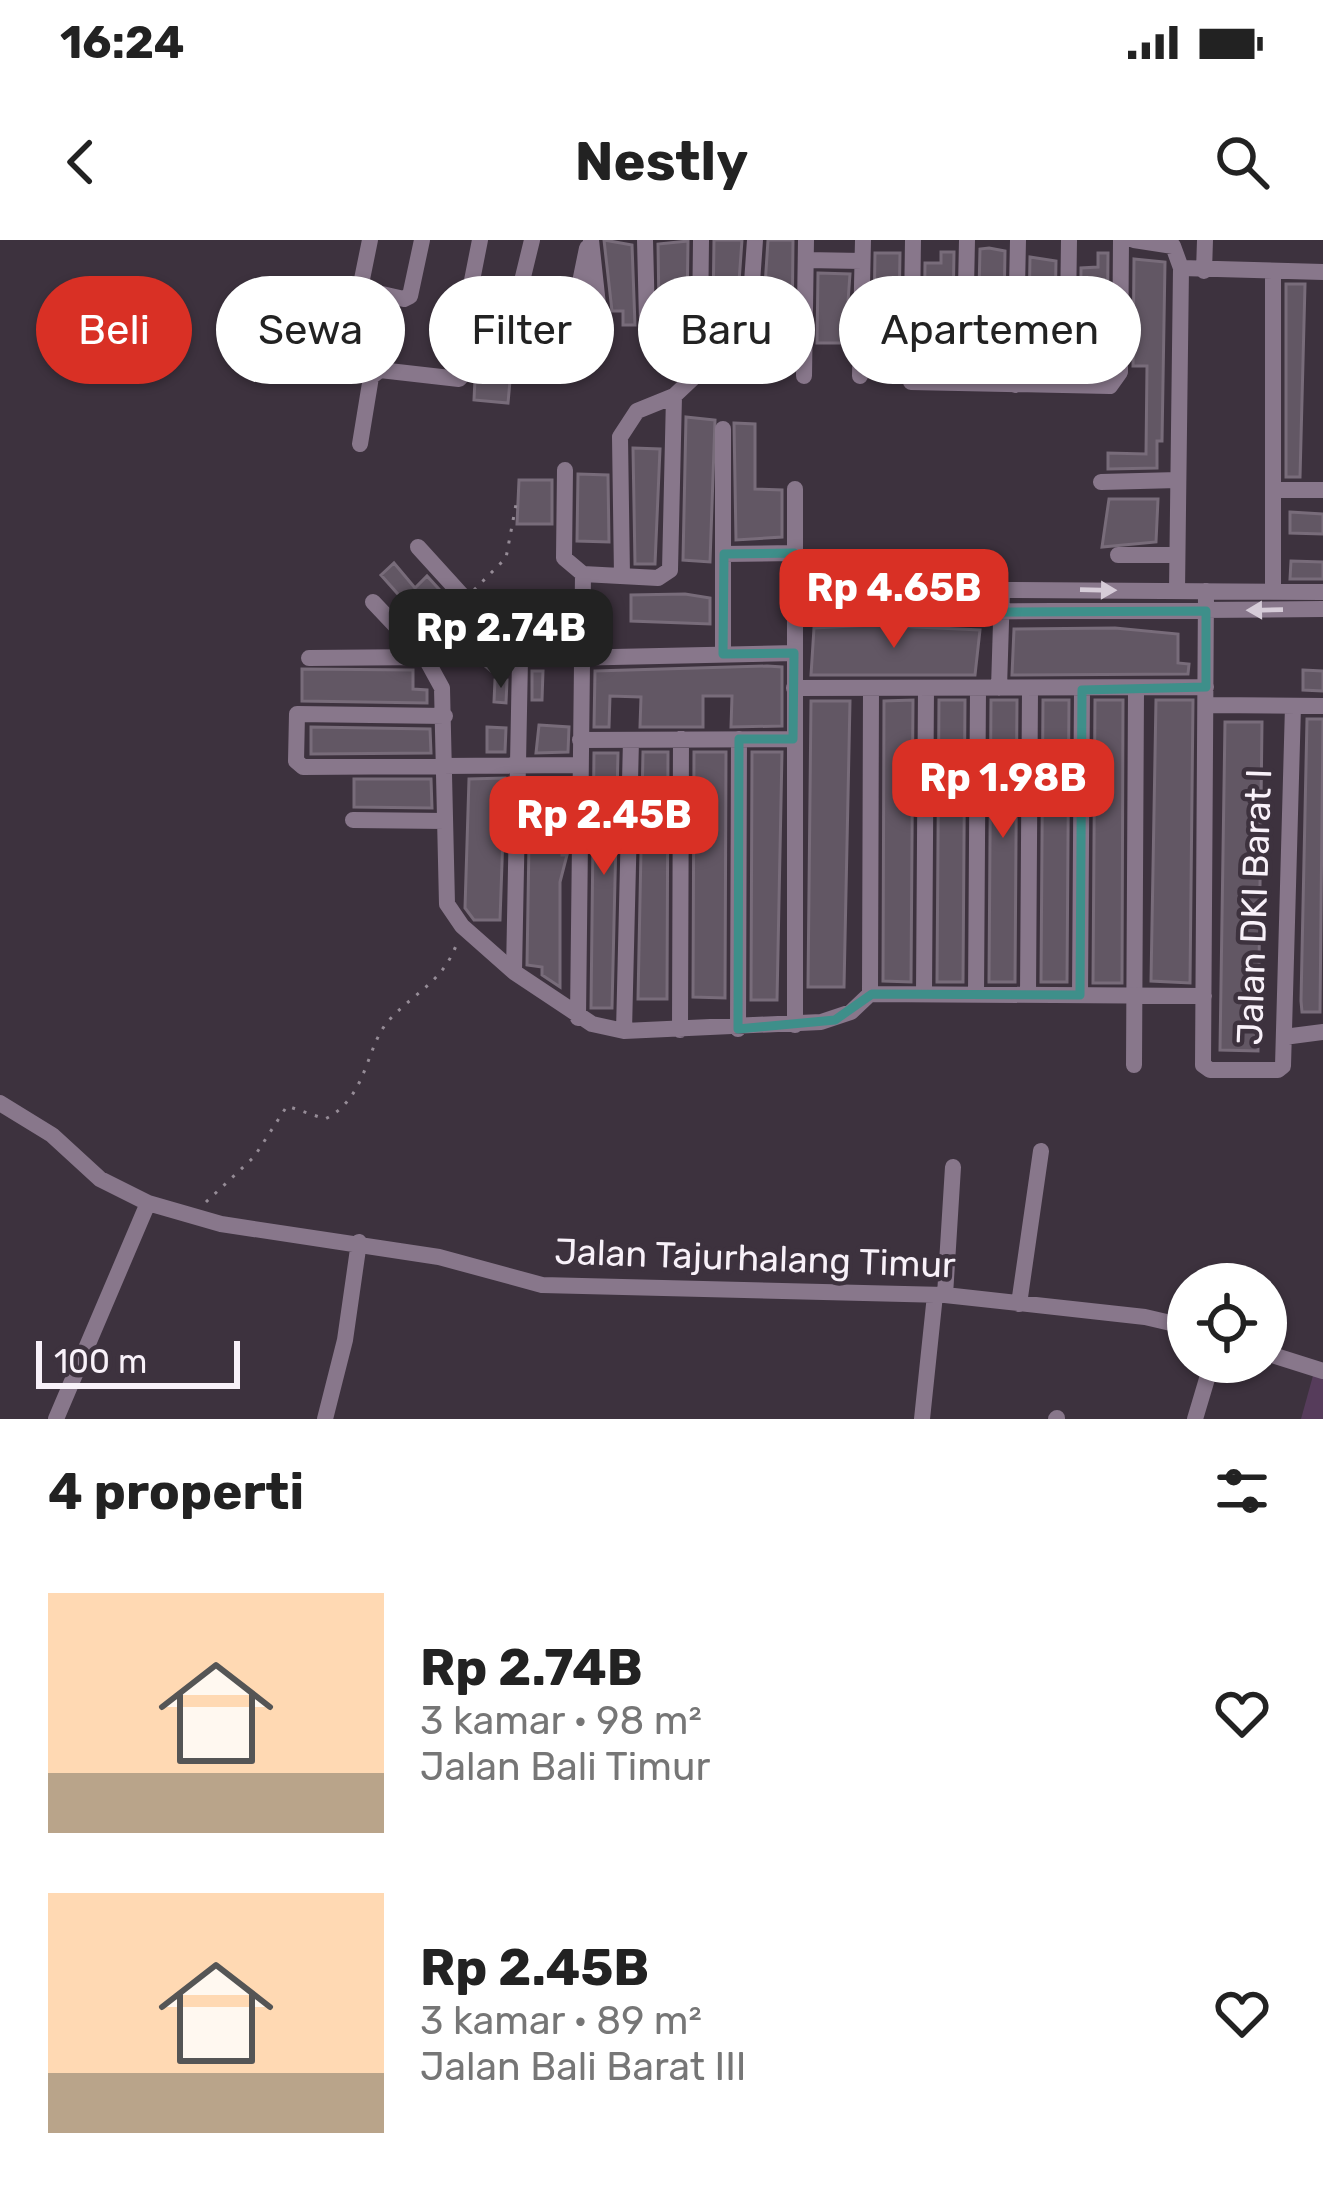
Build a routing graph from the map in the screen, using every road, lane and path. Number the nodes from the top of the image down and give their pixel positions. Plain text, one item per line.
1 (370, 240) edge
2 (422, 240) edge
3 (480, 240) edge
4 (532, 240) edge
5 (590, 240) edge
6 (645, 240) edge
7 (701, 240) edge
8 (755, 240) edge
9 (806, 240) edge
10 (862, 240) edge
11 (913, 240) edge
12 (968, 240) edge
13 (1018, 240) edge
14 (1069, 240) edge
15 (1121, 240) edge
16 (1134, 240) edge
17 (1205, 240) edge
18 (806, 260) junction
19 (862, 261) junction
20 (1181, 268) junction
21 (1204, 271) junction
22 (1273, 272) junction
23 (1323, 272) edge
24 (473, 276) edge
25 (582, 276) edge
26 (646, 276) edge
27 (701, 276) edge
28 (752, 276) edge
29 (806, 276) edge
30 (862, 276) edge
31 (912, 276) edge
32 (967, 276) edge
33 (687, 384) edge
34 (990, 384) edge
35 (1015, 385) junction
36 (1067, 385) junction
37 (674, 396) junction
38 (723, 429) dead end
39 (360, 444) dead end
40 (565, 470) dead end
41 (1178, 480) junction
42 (1101, 482) dead end
43 (795, 488) dead end
44 (1273, 490) junction
45 (1323, 490) edge
46 (517, 499) dead end
47 (418, 547) dead end
48 (794, 553) junction
49 (724, 554) junction
50 (1118, 555) dead end
51 (1177, 555) junction
52 (583, 574) junction
53 (622, 577) junction
54 (1177, 591) junction
55 (1206, 591) junction
56 (1273, 592) junction
57 (1323, 592) edge
58 (464, 598) junction
59 (373, 602) dead end
60 (999, 609) junction
61 (1323, 609) edge
62 (1206, 611) junction
63 (794, 613) junction
64 (795, 653) junction
65 (723, 654) junction
66 (582, 655) junction
67 (425, 657) junction
68 (308, 658) dead end
69 (520, 658) junction
70 (794, 688) junction
71 (998, 688) junction
72 (871, 689) junction
73 (926, 689) junction
74 (978, 690) junction
75 (1030, 690) junction
76 (1082, 690) junction
77 (1136, 691) junction
78 (1206, 696) junction
79 (1293, 706) junction
80 (1323, 706) edge
81 (445, 716) junction
82 (681, 739) junction
83 (740, 739) junction
84 (794, 739) junction
85 (580, 740) junction
86 (631, 740) junction
87 (520, 764) junction
88 (580, 765) junction
89 (445, 766) junction
90 (353, 820) dead end
91 (445, 821) junction
92 (462, 926) junction
93 (514, 972) junction
94 (870, 994) junction
95 (924, 994) junction
96 (976, 994) junction
97 (1028, 995) junction
98 (1080, 995) junction
99 (1134, 995) junction
100 (1204, 996) junction
101 (578, 1018) junction
102 (795, 1025) junction
103 (738, 1029) junction
104 (680, 1030) junction
105 (624, 1031) junction
106 (1323, 1032) edge
107 (1284, 1037) junction
108 (1134, 1065) dead end
109 (0, 1103) edge
110 (1041, 1151) dead end
111 (953, 1167) dead end
112 (148, 1203) junction
113 (190, 1216) junction
114 (359, 1242) junction
115 (940, 1295) junction
116 (1019, 1304) junction
117 (1167, 1323) edge
118 (1287, 1360) edge
119 (1323, 1371) edge
120 (1205, 1383) edge
121 (56, 1419) edge
122 (325, 1419) edge
123 (922, 1419) edge
124 (1195, 1419) edge

1 - 2 street
3 - 24 street
4 - 39 street
5 - 25 street
6 - 26 street
7 - 27 street
8 - 28 street
9 - 18 street
10 - 19 street
11 - 31 street
12 - 32 street
13 - 35 street
14 - 36 street
15 - 36 street
16 - 20 street
17 - 21 street
18 - 19 street
18 - 29 street
19 - 30 street
20 - 21 street
20 - 41 street
21 - 22 street
22 - 23 street
22 - 44 street
33 - 37 street
34 - 35 street
35 - 36 street
37 - 53 street
37 - 53 street
38 - 49 street
40 - 52 street
41 - 42 street
41 - 51 street
43 - 48 street
44 - 45 street
44 - 56 street
46 - 58 path
47 - 58 street
48 - 49 street
48 - 63 street
49 - 65 street
50 - 51 street
51 - 54 street
52 - 53 street
52 - 66 street
54 - 55 street
60 -> 54 street
55 - 56 street
55 - 62 street
56 - 57 street
58 - 69 street
59 - 67 street
60 - 62 street
60 - 63 street
60 - 71 street
61 -> 62 street
62 - 78 street
63 - 64 street
64 - 65 street
64 - 70 street
65 - 66 street
66 - 69 street
66 - 85 street
67 - 68 street
67 - 81 street
69 - 87 street
70 - 72 street
70 - 84 street
71 - 74 street
71 - 75 street
72 - 73 street
72 - 94 street
73 - 74 street
73 - 95 street
74 - 96 street
75 - 76 street
75 - 97 street
76 - 77 street
76 - 98 street
77 - 78 street
77 - 99 street
78 - 79 street
78 - 100 street
79 - 80 street
79 - 107 street, Jalan DKI Barat I
81 - 89 street
81 - 89 street
82 - 83 street
82 - 86 street
82 - 104 street
83 - 84 street
83 - 103 street
84 - 102 street
85 - 86 street
85 - 88 street
86 - 105 street
87 - 88 street
87 - 89 street
87 - 93 street
88 - 101 street
89 - 91 street
90 - 91 street
91 - 92 street
92 - 93 street
92 - 113 path
93 - 101 street
94 - 95 street
94 - 102 street
95 - 96 street
96 - 97 street
97 - 98 street
98 - 99 street
99 - 100 street
99 - 108 street
100 - 107 street, Jalan DKI Barat I
101 - 105 street
102 - 103 street
103 - 104 street
104 - 105 street
106 - 107 street
109 - 112 street, Jalan Tajurhalang Timur
110 - 116 street
111 - 115 street
112 - 113 street, Jalan Tajurhalang Timur
112 - 121 street
113 - 114 street, Jalan Tajurhalang Timur
114 - 115 street, Jalan Tajurhalang Timur
114 - 122 street
115 - 116 street, Jalan Tajurhalang Timur
115 - 123 street
116 - 117 street, Jalan Tajurhalang Timur
118 - 119 street
120 - 124 street

